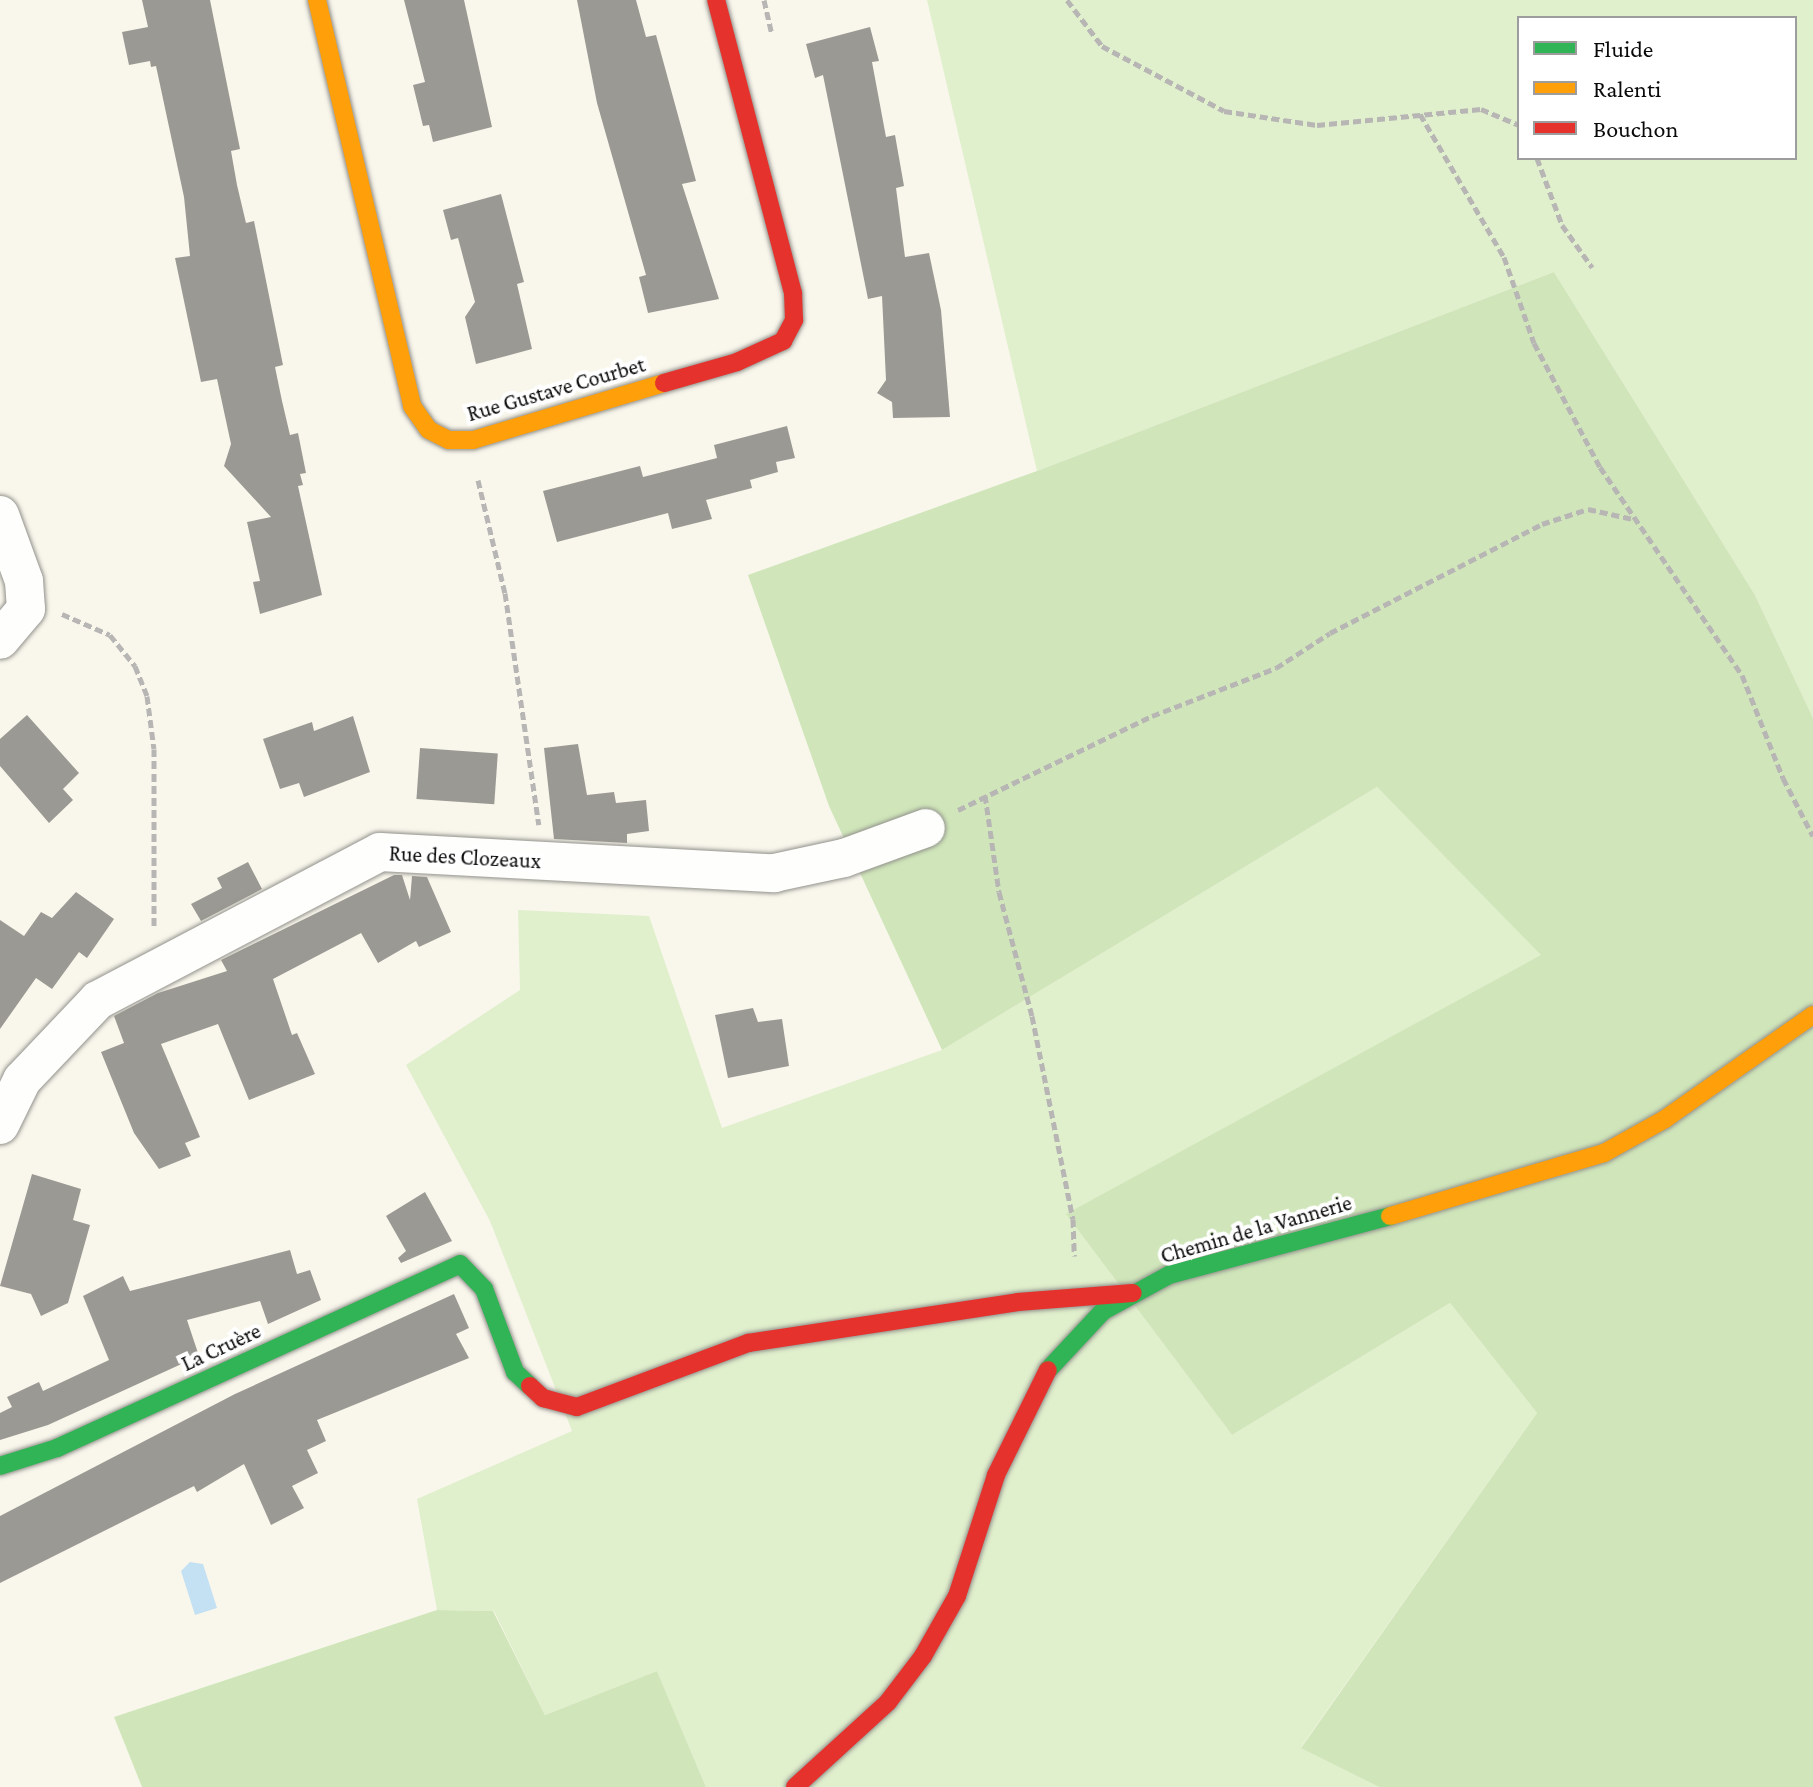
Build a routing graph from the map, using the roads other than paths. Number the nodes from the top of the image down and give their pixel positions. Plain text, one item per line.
1 (317, 0) edge
2 (716, 0) edge
3 (0, 515) edge
4 (0, 640) edge
5 (926, 828) road end
6 (1813, 1015) edge
7 (11, 1073) edge
8 (0, 1125) edge
9 (1137, 1292) junction
10 (0, 1466) edge
11 (795, 1787) edge

1 - 2 street, Rue Gustave Courbet
3 - 4 street
5 - 7 street, Rue des Clozeaux
6 - 9 street, Chemin de la Vannerie
7 - 8 street, Rue des Clozeaux
9 - 10 street, La Cruère
9 - 11 street, Chemin de la Vannerie

